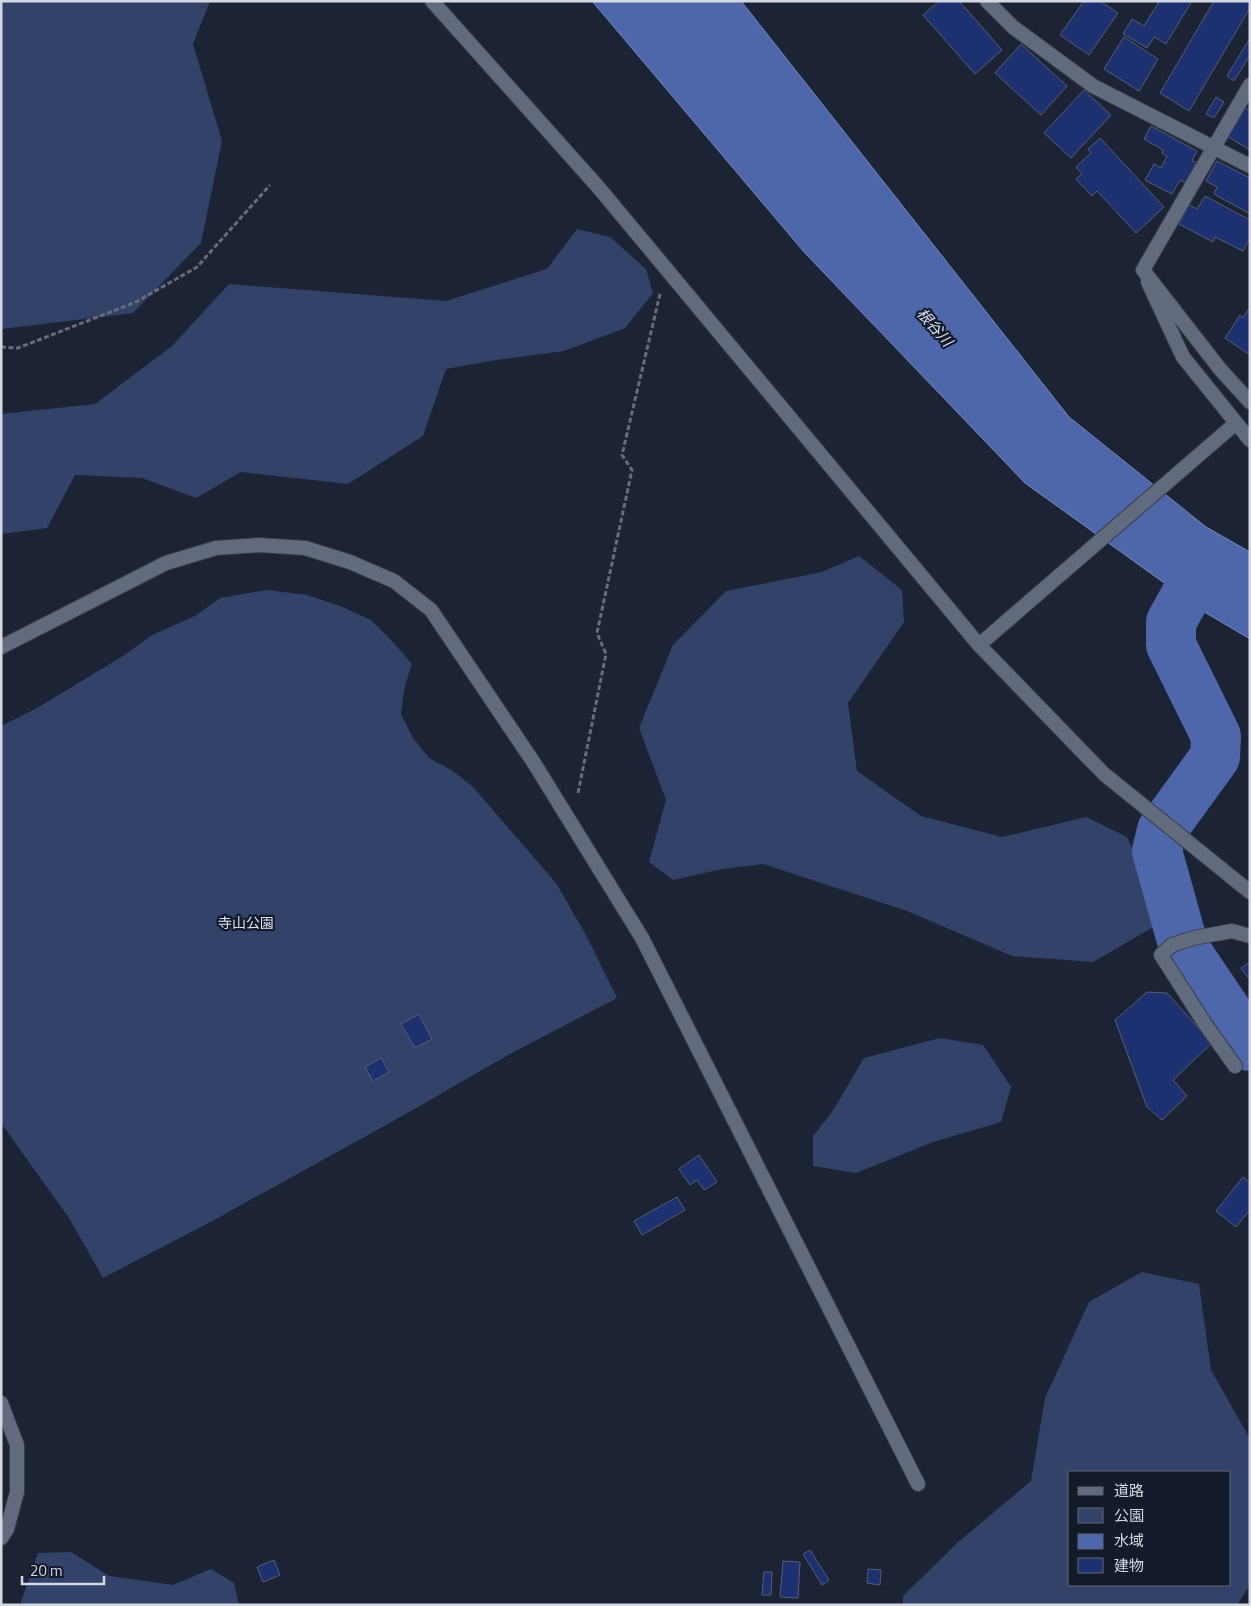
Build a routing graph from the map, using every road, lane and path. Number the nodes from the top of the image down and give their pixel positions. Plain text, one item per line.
1 (432, 1) edge
2 (987, 1) edge
3 (1250, 85) edge
4 (1215, 147) junction
5 (1250, 166) edge
6 (270, 185) dead end
7 (1143, 270) junction
8 (660, 294) dead end
9 (1, 347) edge
10 (1250, 402) edge
11 (1236, 423) junction
12 (1250, 440) edge
13 (979, 645) junction
14 (1, 647) edge
15 (578, 786) dead end
16 (1250, 892) edge
17 (1250, 936) edge
18 (1235, 1066) dead end
19 (1, 1404) edge
20 (918, 1484) dead end
21 (1, 1538) edge

1 - 13 street
2 - 4 street
3 - 4 street
4 - 5 street
4 - 7 street
6 - 9 path
7 - 10 street
7 - 11 street
8 - 15 path
11 - 12 street
11 - 13 street
13 - 16 street
14 - 20 street
17 - 18 street
19 - 21 street

